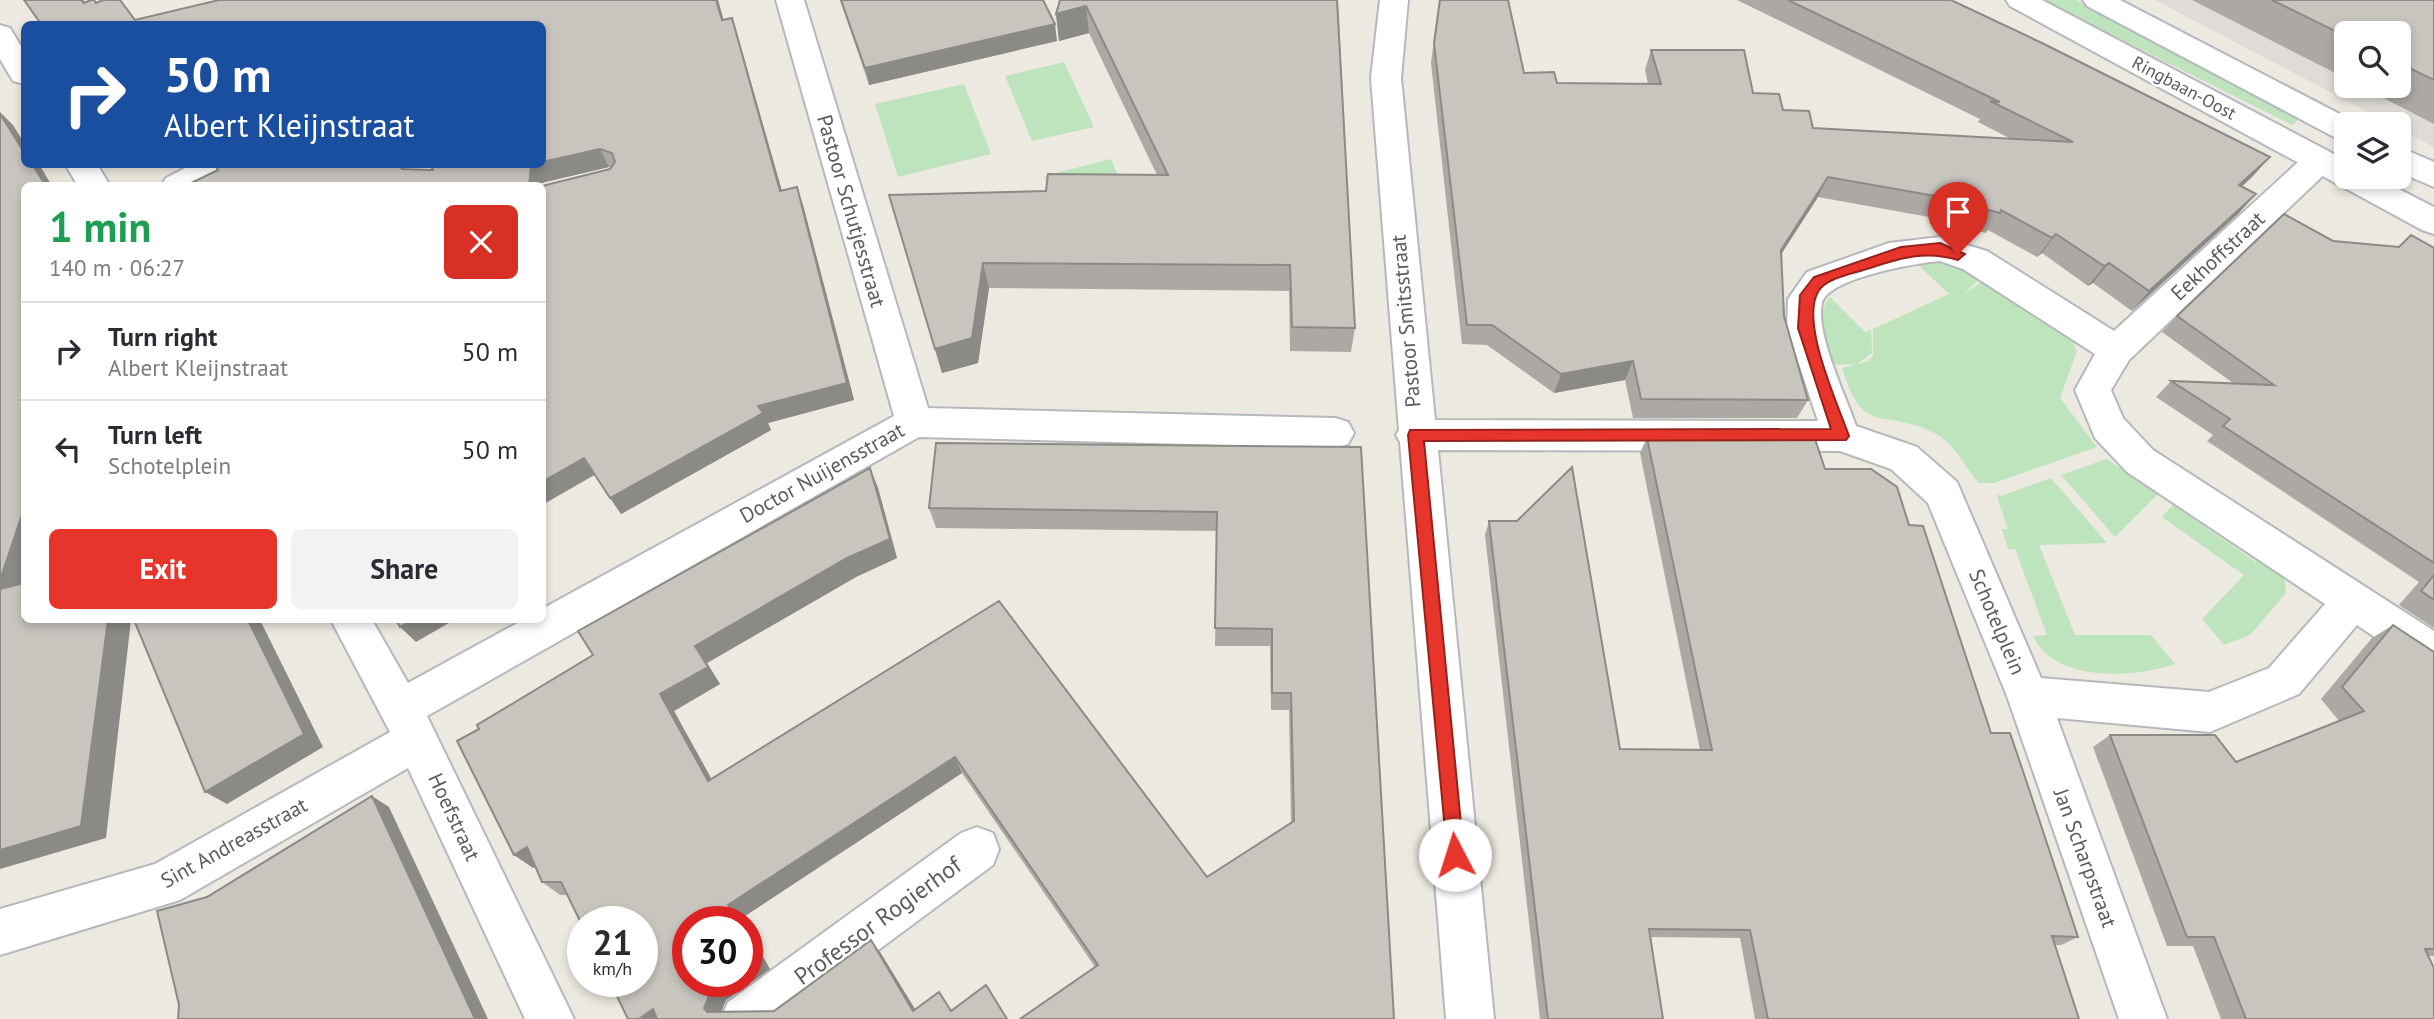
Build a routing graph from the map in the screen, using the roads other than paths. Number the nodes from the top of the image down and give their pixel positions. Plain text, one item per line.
1 (790, 0) edge
2 (1394, 0) edge
3 (2020, 0) edge
4 (2097, 0) edge
5 (0, 34) edge
6 (21, 69) edge
7 (2334, 123) edge
8 (2411, 164) edge
9 (214, 168) edge
10 (2334, 169) edge
11 (2334, 174) edge
12 (2434, 176) edge
13 (185, 182) edge
14 (2372, 189) edge
15 (2434, 222) edge
16 (2116, 350) junction
17 (914, 422) junction
18 (1335, 433) dead end
19 (1415, 435) junction
20 (1841, 436) junction
21 (2354, 599) junction
22 (353, 623) edge
23 (2434, 653) edge
24 (2028, 696) junction
25 (408, 724) junction
26 (977, 849) dead end
27 (0, 932) edge
28 (550, 1019) edge
29 (745, 1019) edge
30 (1470, 1019) edge
31 (2143, 1019) edge

1 - 17 street, Pastoor Schutjesstraat
2 - 19 street, Pastoor Smitsstraat
3 - 10 street, Ringbaan-Oost
4 - 7 street, Ringbaan-Oost
5 - 6 street
8 - 12 street
9 - 13 street
11 - 16 street, Eekhoffstraat
14 - 15 street, Ringbaan-Oost
16 - 20 street
16 - 21 street
17 - 18 street, Doctor Nuijensstraat
17 - 25 street, Doctor Nuijensstraat
19 - 20 street, Schotelplein
19 - 30 street, Pastoor Smitsstraat
20 - 24 street, Schotelplein
21 - 23 street
21 - 24 street, Schotelplein
22 - 25 street, Hoefstraat
24 - 31 street, Jan Scharpstraat
25 - 27 street, Sint Andreasstraat
25 - 28 street, Hoefstraat
26 - 29 street, Professor Rogierhof

